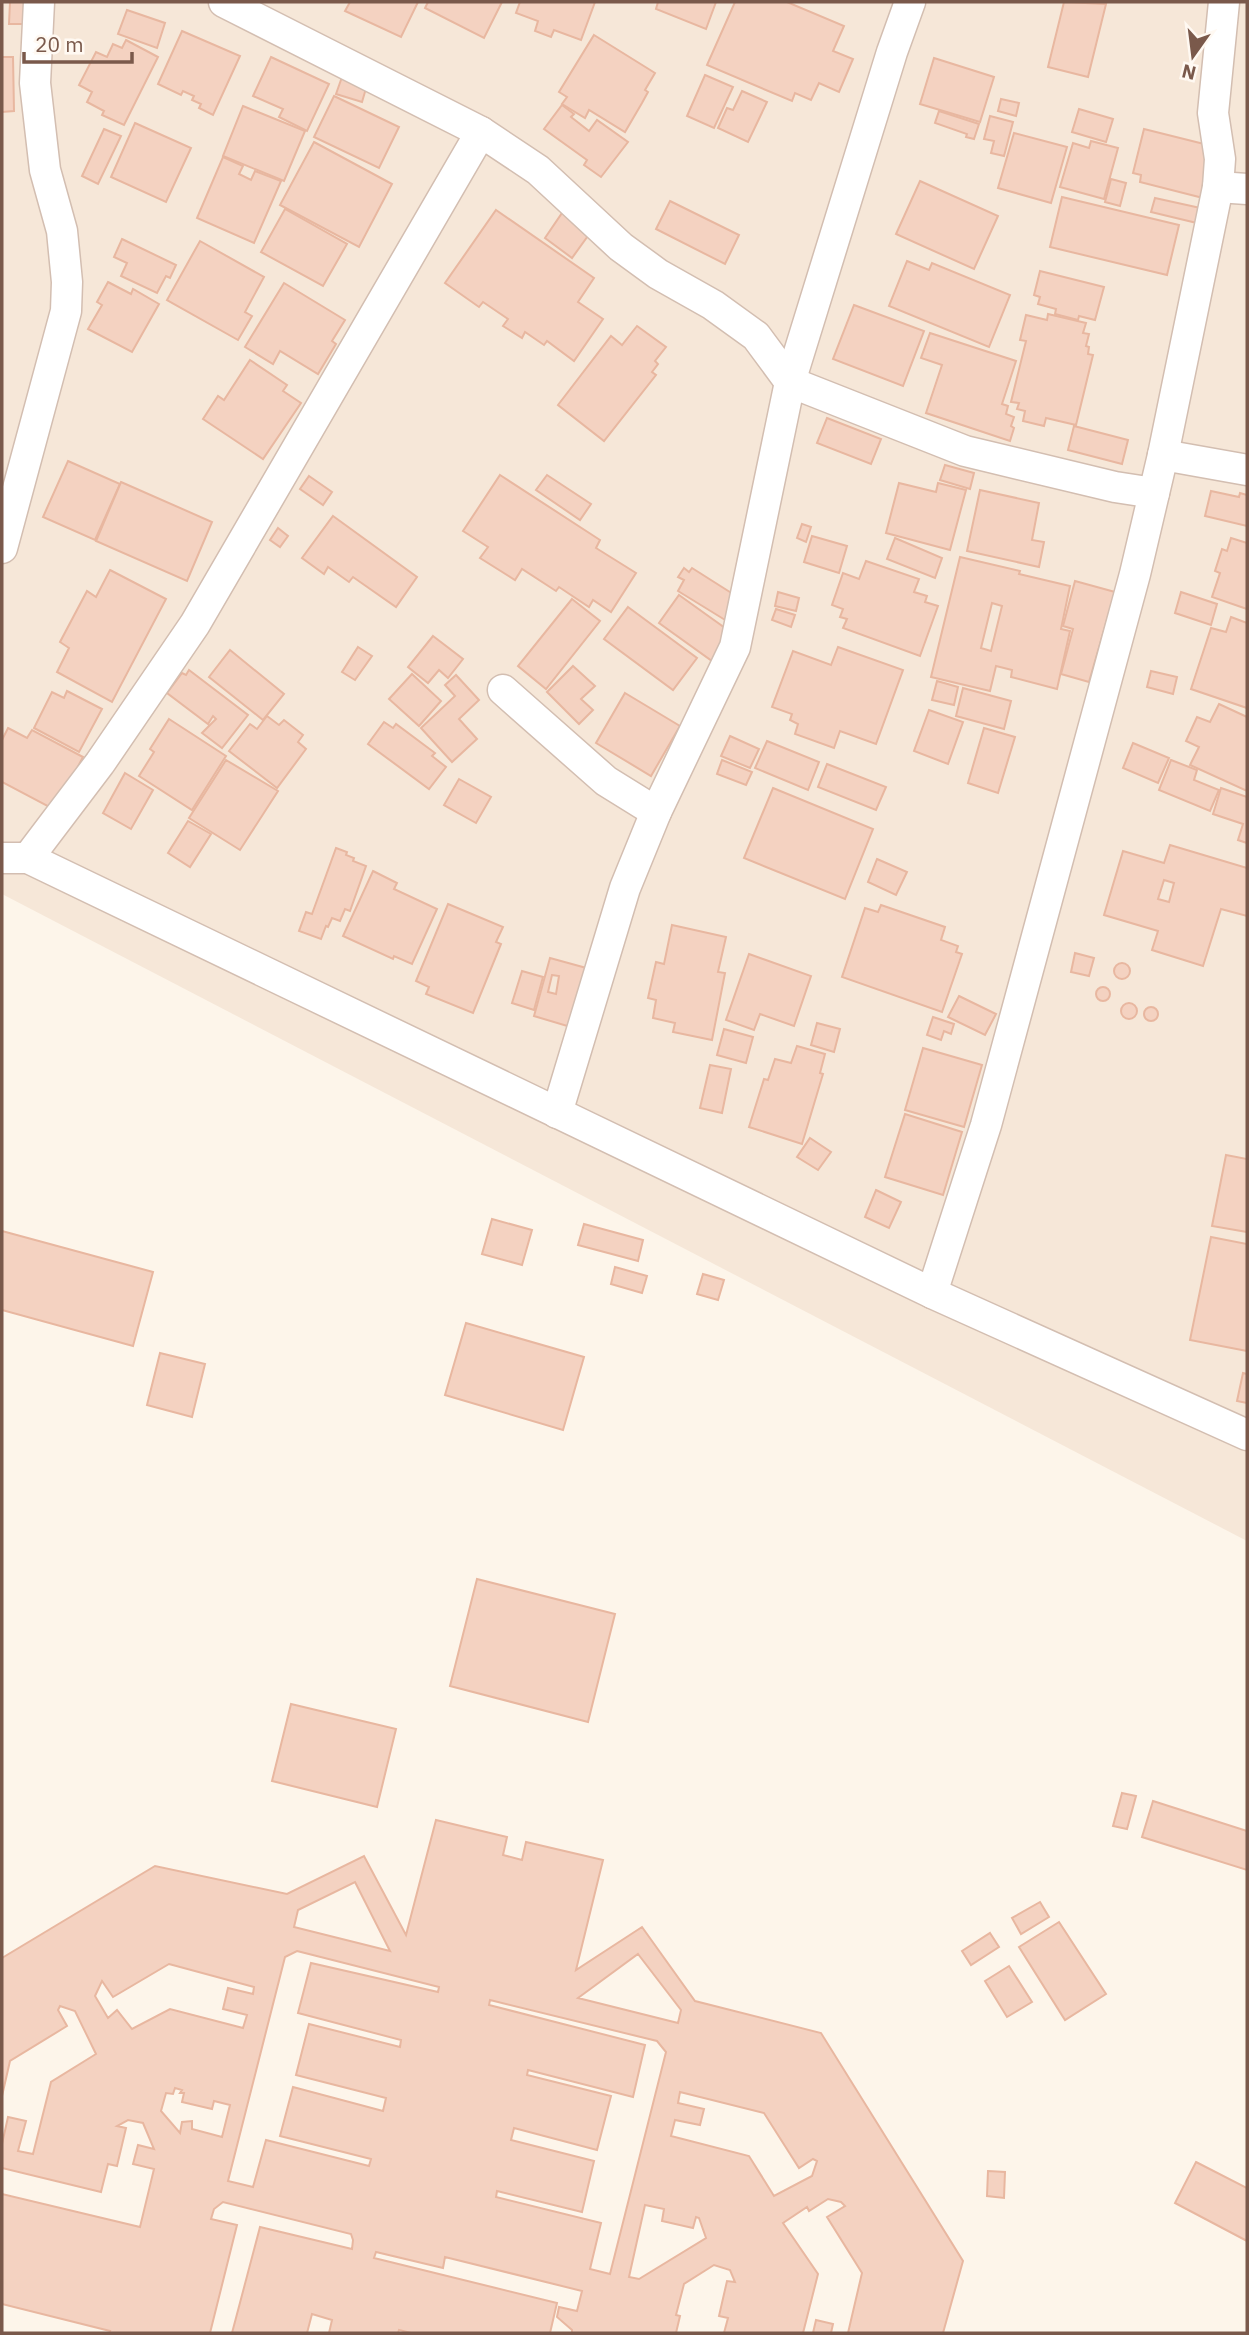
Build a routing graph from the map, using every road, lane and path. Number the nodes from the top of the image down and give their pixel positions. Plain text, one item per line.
1 (39, 2) edge
2 (224, 2) edge
3 (910, 2) edge
4 (1224, 2) edge
5 (481, 132) junction
6 (1218, 187) junction
7 (1247, 189) edge
8 (790, 382) junction
9 (1163, 456) junction
10 (1247, 470) edge
11 (1154, 493) junction
12 (2, 548) edge
13 (503, 690) dead end
14 (656, 812) junction
15 (15, 858) edge
16 (557, 1113) junction
17 (932, 1293) junction
18 (1247, 1435) edge

1 - 12 street
2 - 5 street
3 - 8 street
4 - 6 street
5 - 8 street
5 - 15 street
6 - 7 street
6 - 9 street
8 - 11 street
8 - 14 street
9 - 10 street
9 - 11 street
11 - 17 street
13 - 14 street
14 - 16 street
15 - 16 street
16 - 17 street
17 - 18 street

